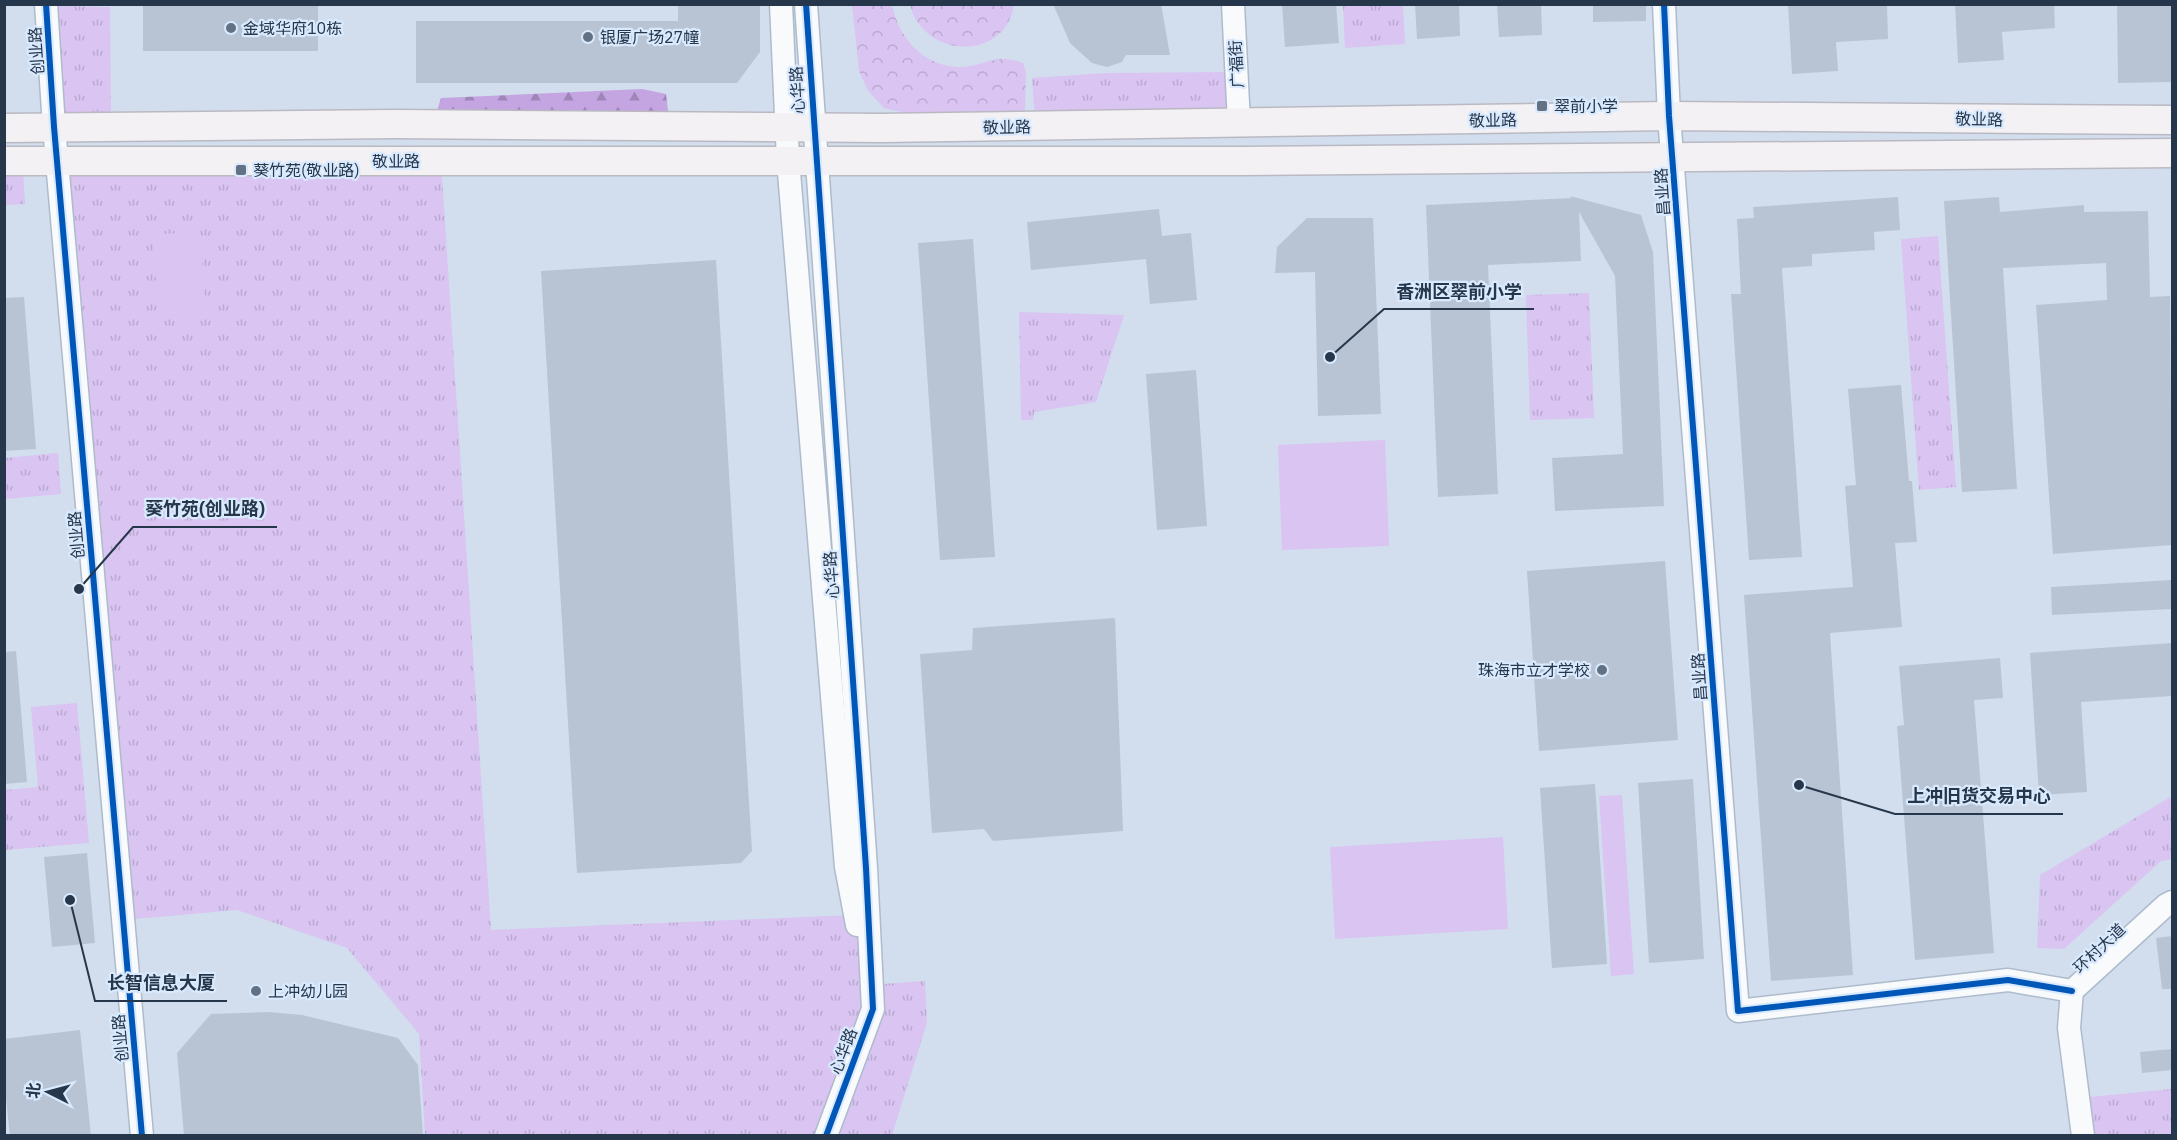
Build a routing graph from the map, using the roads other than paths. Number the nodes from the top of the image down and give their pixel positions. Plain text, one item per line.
1 (46, 4) edge
2 (781, 4) edge
3 (806, 4) edge
4 (1233, 4) edge
5 (1664, 4) edge
6 (1668, 116) junction
7 (2172, 120) edge
8 (1239, 123) junction
9 (54, 127) junction
10 (4, 128) edge
11 (800, 128) junction
12 (2172, 153) edge
13 (1673, 157) junction
14 (57, 160) junction
15 (4, 161) edge
16 (802, 161) junction
17 (2172, 902) edge
18 (2072, 991) junction
19 (142, 1136) edge
20 (826, 1136) edge
21 (2083, 1136) edge

1 - 9 street, 创业路
2 - 11 street, 心华路
3 - 11 street, 心华路
4 - 8 street, 广福街
5 - 6 street, 昌业路
6 - 7 main road, 敬业路
6 - 8 main road, 敬业路
6 - 13 street, 昌业路
8 - 11 main road, 敬业路
9 - 10 main road, 敬业路
9 - 11 main road, 敬业路
9 - 14 street, 创业路
11 - 16 street, 心华路
12 - 13 main road, 敬业路
13 - 16 main road, 敬业路
13 - 18 street, 昌业路
14 - 15 main road, 敬业路
14 - 16 main road, 敬业路
14 - 19 street, 创业路
16 - 20 street, 心华路
17 - 18 street, 环村大道
18 - 21 street, 环村大道

